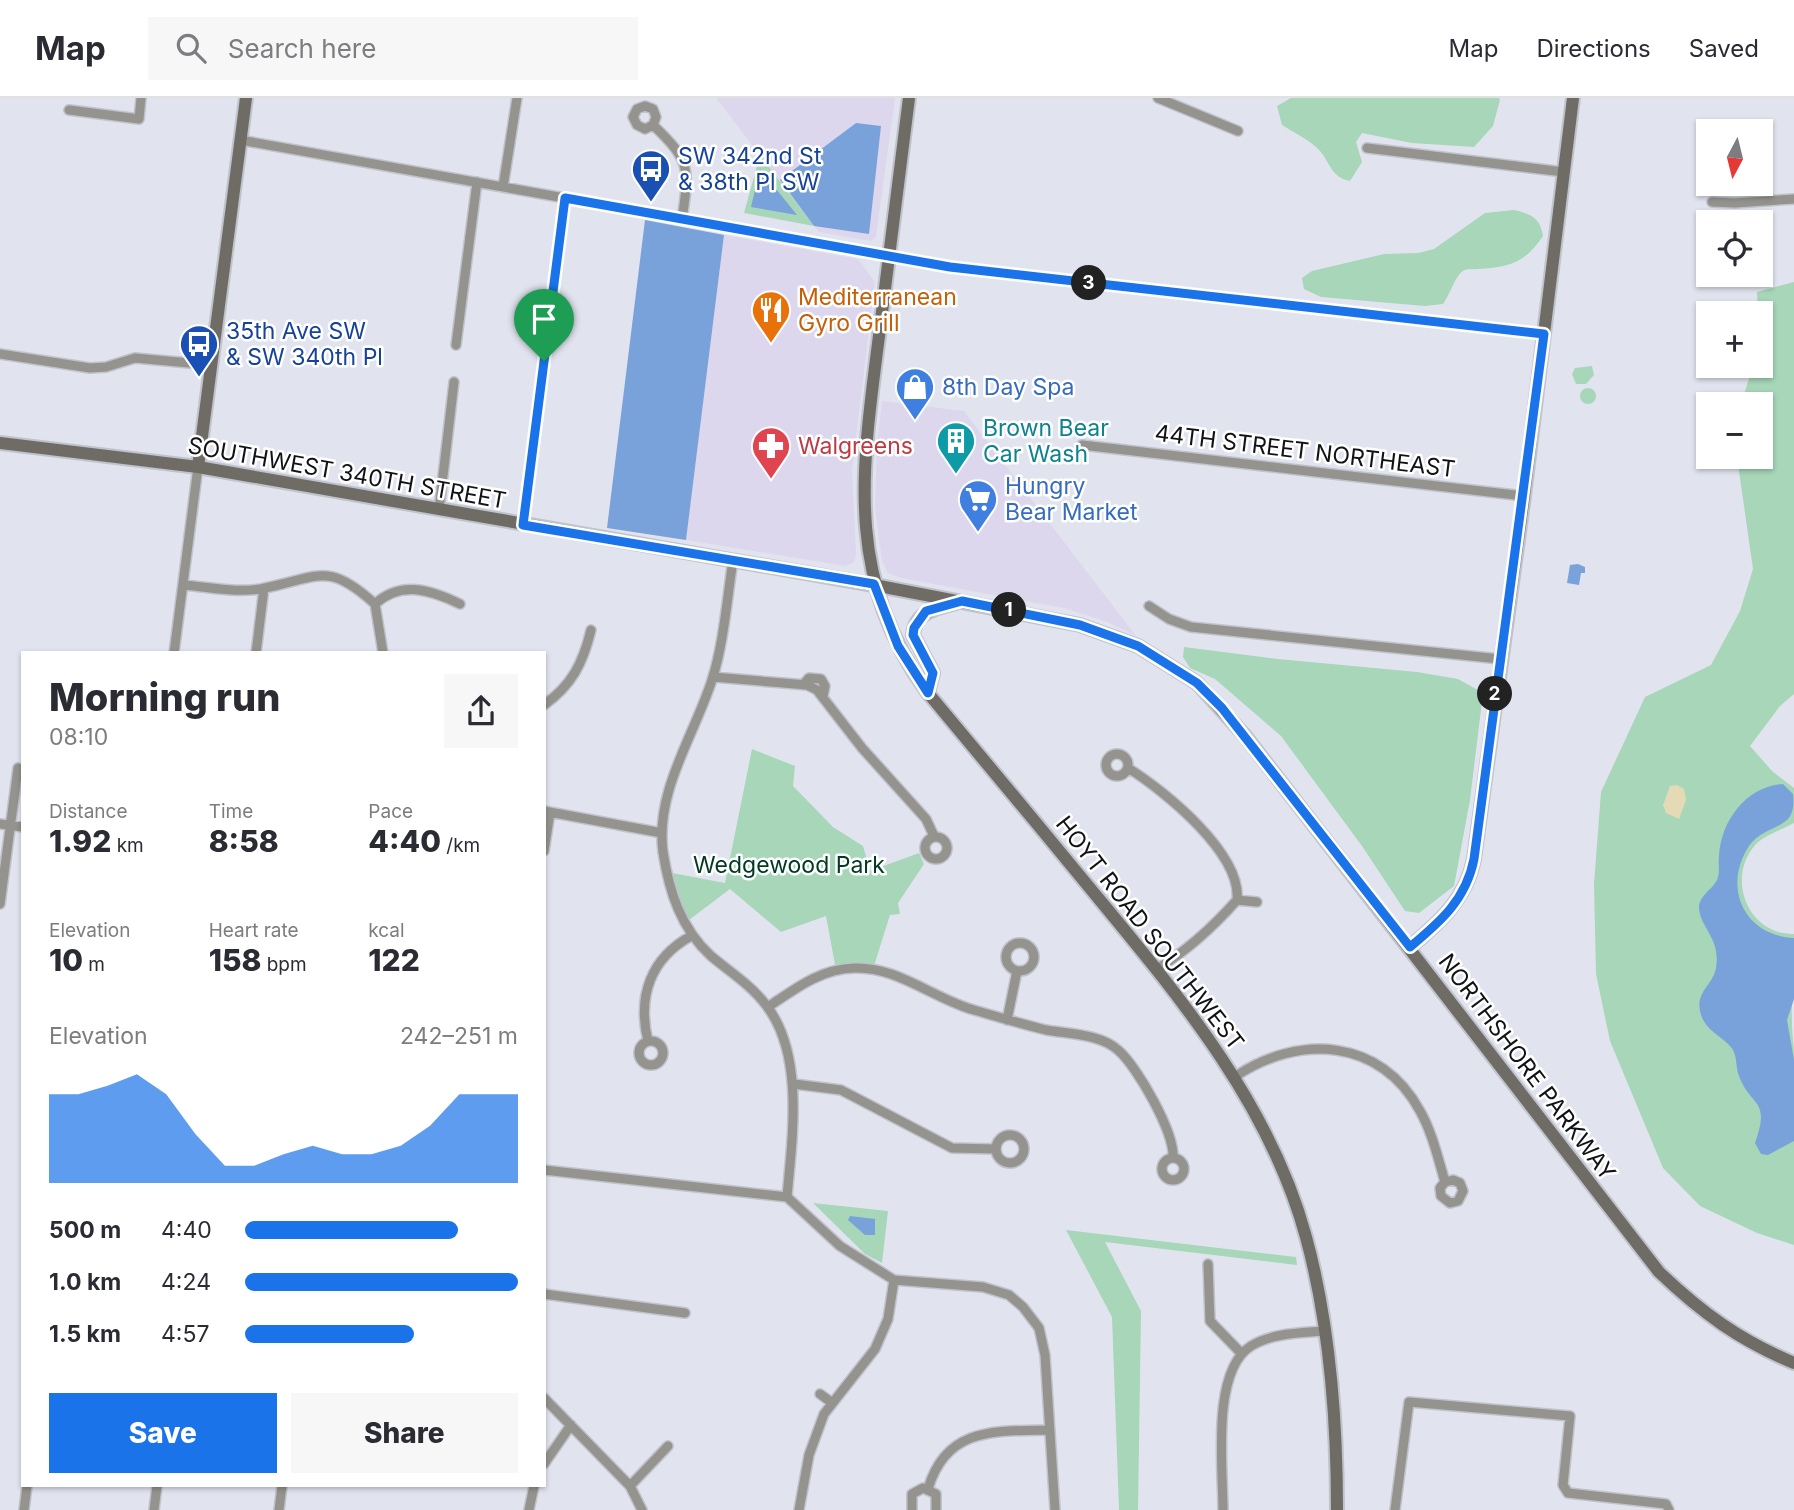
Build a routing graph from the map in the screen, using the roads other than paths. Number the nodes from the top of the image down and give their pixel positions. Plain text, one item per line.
1 (141, 98) edge
2 (246, 98) edge
3 (516, 98) edge
4 (909, 98) edge
5 (1157, 98) edge
6 (1573, 98) edge
7 (69, 110) dead end
8 (653, 125) dead end
9 (1238, 131) dead end
10 (240, 140) junction
11 (1367, 148) dead end
12 (1564, 172) junction
13 (477, 182) junction
14 (503, 187) junction
15 (565, 198) junction
16 (1794, 199) edge
17 (1712, 202) dead end
18 (682, 220) junction
19 (889, 256) junction
20 (1544, 334) junction
21 (456, 345) dead end
22 (0, 354) edge
23 (211, 365) junction
24 (454, 382) dead end
25 (0, 443) edge
26 (1082, 445) dead end
27 (198, 467) junction
28 (1524, 496) junction
29 (439, 510) junction
30 (523, 525) junction
31 (733, 560) junction
32 (874, 584) junction
33 (183, 585) junction
34 (264, 589) junction
35 (962, 601) junction
36 (375, 604) junction
37 (460, 604) dead end
38 (1149, 607) dead end
39 (590, 630) dead end
40 (1138, 646) joint
41 (174, 651) edge
42 (256, 651) edge
43 (383, 651) edge
44 (1500, 659) junction
45 (713, 677) junction
46 (928, 693) junction
47 (546, 704) edge
48 (18, 768) dead end
49 (1128, 768) dead end
50 (547, 812) edge
51 (5, 825) edge
52 (662, 834) junction
53 (934, 836) dead end
54 (1237, 900) junction
55 (1257, 902) dead end
56 (0, 904) edge
57 (691, 936) junction
58 (1410, 947) junction
59 (1157, 969) junction
60 (1017, 971) dead end
61 (768, 1007) junction
62 (1007, 1020) junction
63 (648, 1041) dead end
64 (1236, 1076) junction
65 (794, 1084) junction
66 (996, 1149) dead end
67 (1174, 1158) dead end
68 (546, 1170) edge
69 (1445, 1182) dead end
70 (787, 1197) junction
71 (1208, 1264) dead end
72 (894, 1280) junction
73 (546, 1294) edge
74 (685, 1313) dead end
75 (1324, 1331) junction
76 (1241, 1353) junction
77 (1794, 1363) edge
78 (820, 1394) dead end
79 (546, 1400) edge
80 (831, 1402) junction
81 (571, 1425) junction
82 (1048, 1430) junction
83 (668, 1447) dead end
84 (546, 1461) edge
85 (630, 1486) junction
86 (27, 1487) edge
87 (158, 1487) edge
88 (282, 1487) edge
89 (534, 1487) edge
90 (928, 1489) junction
91 (24, 1510) edge
92 (154, 1510) edge
93 (279, 1510) edge
94 (529, 1510) edge
95 (642, 1510) edge
96 (799, 1510) edge
97 (912, 1510) edge
98 (936, 1510) edge
99 (1055, 1510) edge
100 (1223, 1510) edge
101 (1337, 1510) edge
102 (1395, 1510) edge
103 (1669, 1510) edge

1 - 7 street
2 - 10 main road
3 - 14 street
4 - 19 main road, HOYT ROAD SOUTHWEST
5 - 9 street
6 - 12 main road
8 - 18 street
10 - 13 street
10 - 23 main road
11 - 12 street
12 - 20 main road
13 - 14 street
13 - 21 street
14 - 15 street
15 - 18 street
15 - 30 street
16 - 17 street
18 - 19 street
19 - 20 street
19 - 32 main road, HOYT ROAD SOUTHWEST
20 - 28 main road
22 - 23 street
23 - 27 main road
24 - 29 street
25 - 27 main road, SOUTHWEST 340TH STREET
26 - 28 street, 44TH STREET NORTHEAST
27 - 29 main road, SOUTHWEST 340TH STREET
27 - 33 street
28 - 44 main road
29 - 30 main road, SOUTHWEST 340TH STREET
30 - 31 main road, SOUTHWEST 340TH STREET
31 - 32 main road, SOUTHWEST 340TH STREET
31 - 45 street
32 - 35 main road, SOUTHWEST 340TH STREET
32 - 46 main road, HOYT ROAD SOUTHWEST
33 - 34 street
33 - 41 street
34 - 36 street
34 - 42 street
35 - 40 main road, SOUTHWEST 340TH STREET
35 - 46 main road
36 - 37 street
36 - 43 street
38 - 44 street
39 - 47 street
40 - 58 main road, NORTHSHORE PARKWAY
44 - 58 main road
45 - 52 street
45 - 53 street
46 - 59 main road, HOYT ROAD SOUTHWEST
48 - 51 street
49 - 54 street
50 - 52 street
51 - 56 street
52 - 57 street
54 - 55 street
54 - 59 street
57 - 61 street
57 - 63 street
58 - 77 main road, NORTHSHORE PARKWAY
59 - 64 main road, HOYT ROAD SOUTHWEST
60 - 62 street
61 - 62 street
61 - 65 street
62 - 67 street
64 - 69 street
64 - 75 main road, HOYT ROAD SOUTHWEST
65 - 66 street
65 - 70 street
68 - 70 street
70 - 72 street
71 - 76 street
72 - 80 street
72 - 82 street
73 - 74 street
75 - 76 street
75 - 101 main road, HOYT ROAD SOUTHWEST
76 - 100 street
78 - 80 street
79 - 81 street
80 - 96 street
81 - 84 street
81 - 85 street
82 - 90 street
82 - 99 street
83 - 85 street
85 - 95 street
86 - 91 street
87 - 92 street
88 - 93 street
89 - 94 street
90 - 97 street
90 - 98 street
102 - 103 street

